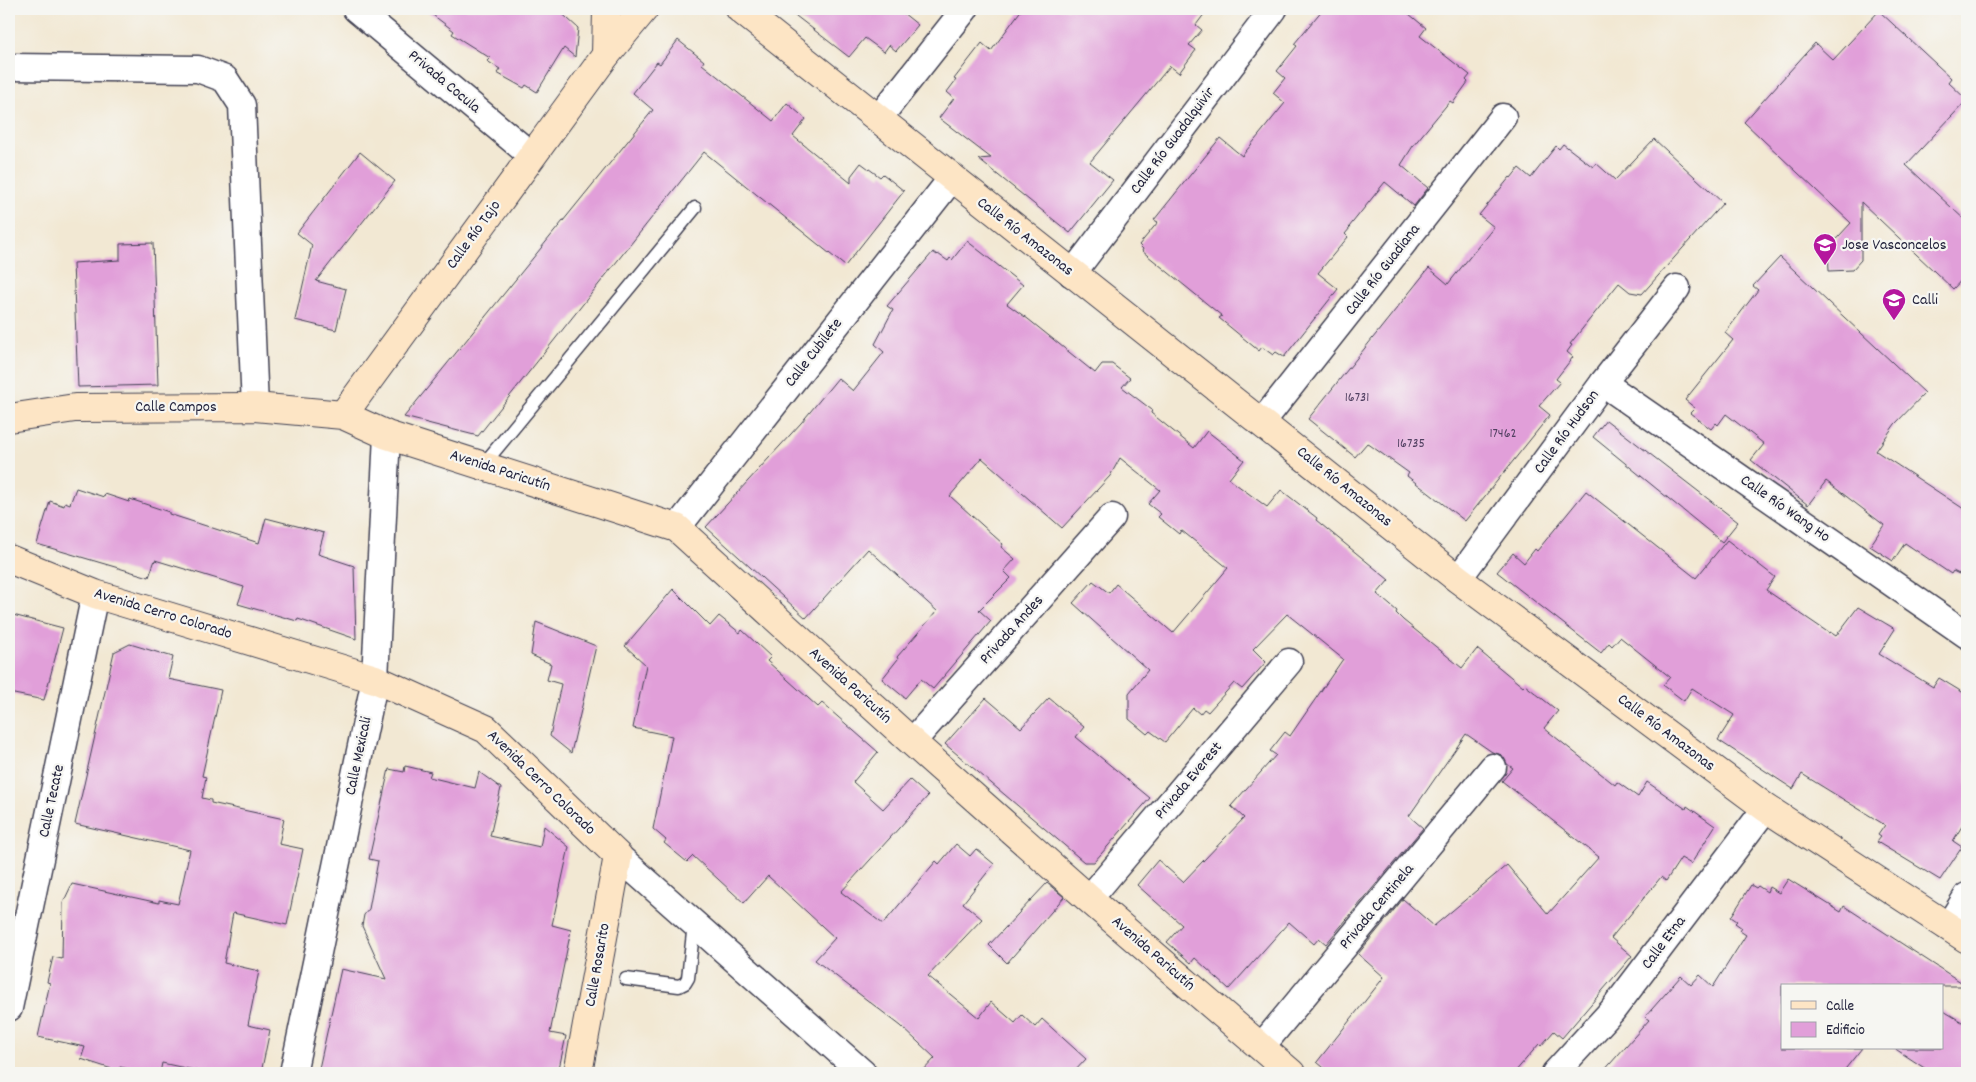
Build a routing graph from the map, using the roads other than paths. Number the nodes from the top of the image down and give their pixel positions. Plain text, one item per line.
1 (356, 9) edge
2 (607, 9) edge
3 (644, 9) edge
4 (740, 9) edge
5 (965, 9) edge
6 (1262, 13) edge
7 (606, 55) junction
8 (9, 67) edge
9 (1503, 117) dead end
10 (878, 119) junction
11 (532, 156) junction
12 (952, 178) junction
13 (695, 208) dead end
14 (1072, 274) junction
15 (1678, 288) dead end
16 (1603, 383) junction
17 (255, 407) junction
18 (343, 415) junction
19 (9, 418) edge
20 (1262, 422) junction
21 (387, 435) junction
22 (483, 465) junction
23 (1112, 517) dead end
24 (677, 528) junction
25 (9, 560) edge
26 (1458, 579) junction
27 (95, 594) junction
28 (1967, 635) edge
29 (1289, 662) dead end
30 (375, 679) junction
31 (912, 742) junction
32 (1493, 767) dead end
33 (1766, 808) junction
34 (618, 856) junction
35 (1967, 896) edge
36 (1089, 899) junction
37 (694, 924) junction
38 (1957, 933) edge
39 (626, 978) dead end
40 (9, 1008) edge
41 (1261, 1047) junction
42 (293, 1073) edge
43 (578, 1073) edge
44 (862, 1073) edge
45 (1291, 1073) edge
46 (1555, 1073) edge

1 - 11 street, Privada Cocula
2 - 7 street
3 - 7 street, Calle Río Tajo
4 - 10 street, Calle Río Amazonas
5 - 10 street
6 - 14 street, Calle Río Guadalquivir
7 - 11 street, Calle Río Tajo
8 - 17 street
9 - 20 street, Calle Río Guadiana
10 - 12 street, Calle Río Amazonas
11 - 18 street, Calle Río Tajo
12 - 14 street, Calle Río Amazonas
12 - 24 street, Calle Cubilete
13 - 22 lane
14 - 20 street, Calle Río Amazonas
15 - 16 street, Calle Río Hudson
16 - 26 street, Calle Río Hudson
16 - 28 street, Calle Río Wang Ho
17 - 18 street, Calle Campos
17 - 19 street, Calle Campos
18 - 21 street, Avenida Paricutín
20 - 26 street, Calle Río Amazonas
21 - 22 street, Avenida Paricutín
21 - 30 street, Calle Mexicali
22 - 24 street, Avenida Paricutín
23 - 31 street, Privada Andes
24 - 31 street, Avenida Paricutín
25 - 27 street, Avenida Cerro Colorado
26 - 33 street, Calle Río Amazonas
27 - 30 street, Avenida Cerro Colorado
27 - 40 street, Calle Tecate
29 - 36 street, Privada Everest
30 - 34 street, Avenida Cerro Colorado
30 - 42 street, Calle Mexicali
31 - 36 street, Avenida Paricutín
32 - 41 street, Privada Centinela
33 - 38 street, Calle Río Amazonas
33 - 46 street, Calle Etna
34 - 37 street, Avenida Cerro Colorado
34 - 43 street, Calle Rosarito
35 - 38 street
36 - 41 street, Avenida Paricutín
37 - 39 lane
37 - 44 street, Avenida Cerro Colorado
41 - 45 street, Avenida Paricutín

